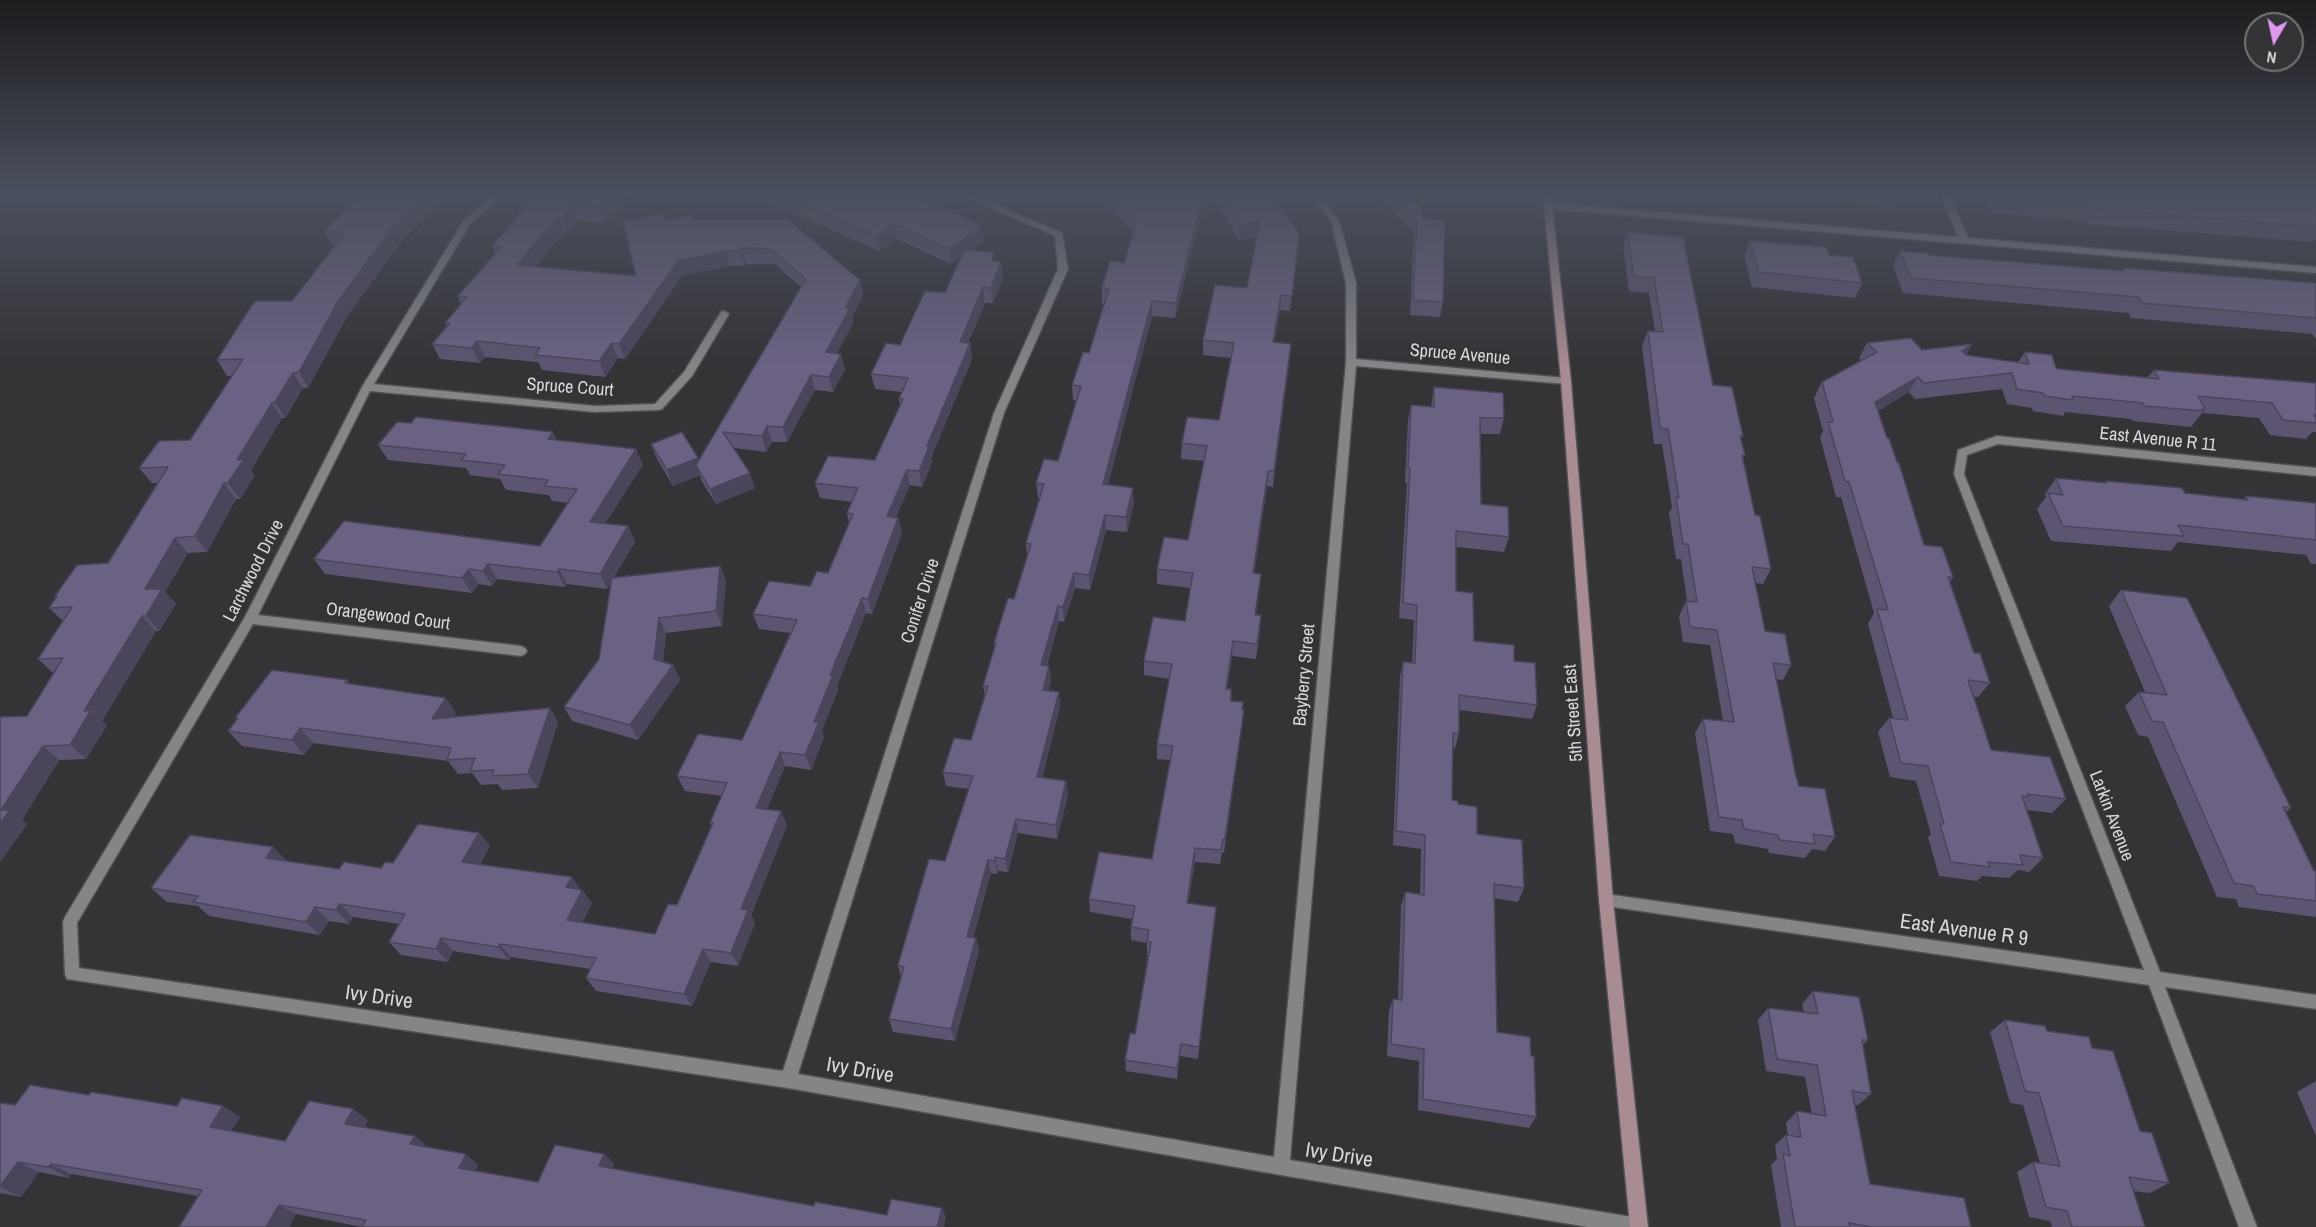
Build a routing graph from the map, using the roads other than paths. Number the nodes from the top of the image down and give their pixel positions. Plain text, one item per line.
1 (449, 252) edge
2 (1061, 252) edge
3 (1343, 252) edge
4 (1553, 252) edge
5 (2108, 252) edge
6 (2316, 270) edge
7 (724, 314) dead end
8 (1351, 362) junction
9 (1566, 381) junction
10 (367, 387) junction
11 (1997, 440) joint
12 (2316, 472) edge
13 (250, 619) junction
14 (521, 651) dead end
15 (1606, 900) junction
16 (72, 974) joint
17 (2155, 980) junction
18 (2316, 1002) edge
19 (788, 1080) junction
20 (1281, 1167) junction
21 (1639, 1227) edge
22 (2248, 1227) edge

1 - 10 street, Larchwood Drive
2 - 19 street, Conifer Drive
3 - 8 street, Bayberry Street
4 - 9 street, 5th Street East
5 - 6 street
7 - 10 street, Spruce Court
8 - 9 street, Spruce Avenue
8 - 20 street, Bayberry Street
9 - 15 street, 5th Street East
10 - 13 street, Larchwood Drive
11 - 12 street, East Avenue R 11
11 - 17 street, Larkin Avenue
13 - 14 street, Orangewood Court
13 - 16 street, Larchwood Drive
15 - 17 street, East Avenue R 9
15 - 21 street, 5th Street East
16 - 19 street, Ivy Drive
17 - 18 street, East Avenue R 9
17 - 22 street, Larkin Avenue
19 - 20 street, Ivy Drive
20 - 21 street, Ivy Drive

